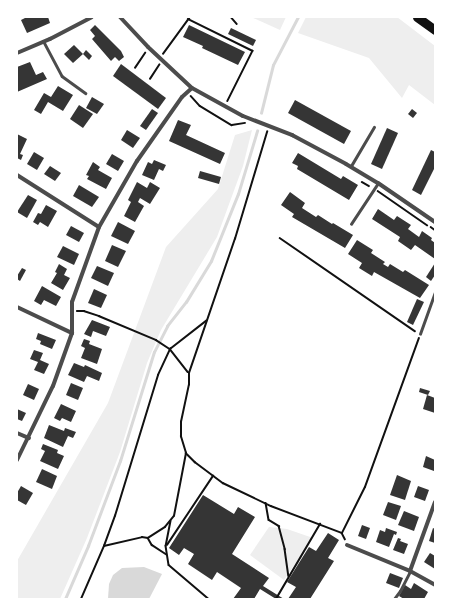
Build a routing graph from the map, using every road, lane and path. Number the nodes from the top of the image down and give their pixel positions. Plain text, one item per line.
1 (92, 17) edge
2 (120, 17) edge
3 (231, 17) edge
4 (417, 17) edge
5 (189, 18) edge
6 (237, 24) dead end
7 (435, 30) edge
8 (44, 42) junction
9 (158, 49) dead end
10 (146, 51) dead end
11 (17, 52) edge
12 (163, 54) junction
13 (167, 59) dead end
14 (160, 65) dead end
15 (135, 68) dead end
16 (150, 79) dead end
17 (192, 88) junction
18 (85, 93) dead end
19 (223, 101) dead end
20 (374, 128) dead end
21 (272, 133) dead end
22 (351, 166) junction
23 (17, 175) edge
24 (362, 182) dead end
25 (378, 183) junction
26 (374, 189) junction
27 (435, 222) edge
28 (351, 224) dead end
29 (99, 227) junction
30 (435, 230) edge
31 (280, 238) dead end
32 (435, 292) edge
33 (17, 307) edge
34 (71, 312) junction
35 (207, 320) junction
36 (72, 333) junction
37 (420, 334) junction
38 (170, 349) junction
39 (189, 373) junction
40 (17, 433) edge
41 (29, 438) junction
42 (186, 453) junction
43 (17, 460) edge
44 (213, 476) junction
45 (435, 502) edge
46 (266, 503) junction
47 (171, 521) junction
48 (320, 524) junction
49 (342, 533) junction
50 (148, 538) junction
51 (348, 545) joint
52 (104, 546) junction
53 (166, 546) junction
54 (166, 554) junction
55 (410, 571) junction
56 (289, 576) junction
57 (435, 585) edge
58 (81, 599) edge
59 (209, 599) edge
60 (276, 599) edge
61 (390, 599) edge

1 - 8 street
2 - 17 street
3 - 6 path
4 - 7 highway
5 - 12 path
5 - 19 path
8 - 11 street
8 - 18 lane
9 - 12 path
10 - 15 path
12 - 13 path
14 - 16 path
17 - 22 street
17 - 29 street
20 - 22 lane
21 - 35 path
22 - 25 street
23 - 29 street
24 - 26 path
25 - 26 lane
25 - 27 street
26 - 28 lane
26 - 30 path
29 - 34 street
31 - 37 path
32 - 37 lane
33 - 36 street
34 - 36 street
34 - 38 path
35 - 38 path
35 - 39 path
36 - 41 street
37 - 49 path
38 - 39 path
38 - 52 path
39 - 42 path
40 - 41 street
41 - 43 street
42 - 44 path
42 - 47 path
44 - 46 path
44 - 53 path
45 - 55 street
46 - 48 path
46 - 56 path
47 - 50 path
47 - 53 path
48 - 49 path
48 - 56 path
49 - 51 path
50 - 52 path
50 - 54 path
51 - 55 street
52 - 58 path
53 - 54 path
54 - 59 path
55 - 57 street
55 - 61 lane
56 - 60 path

